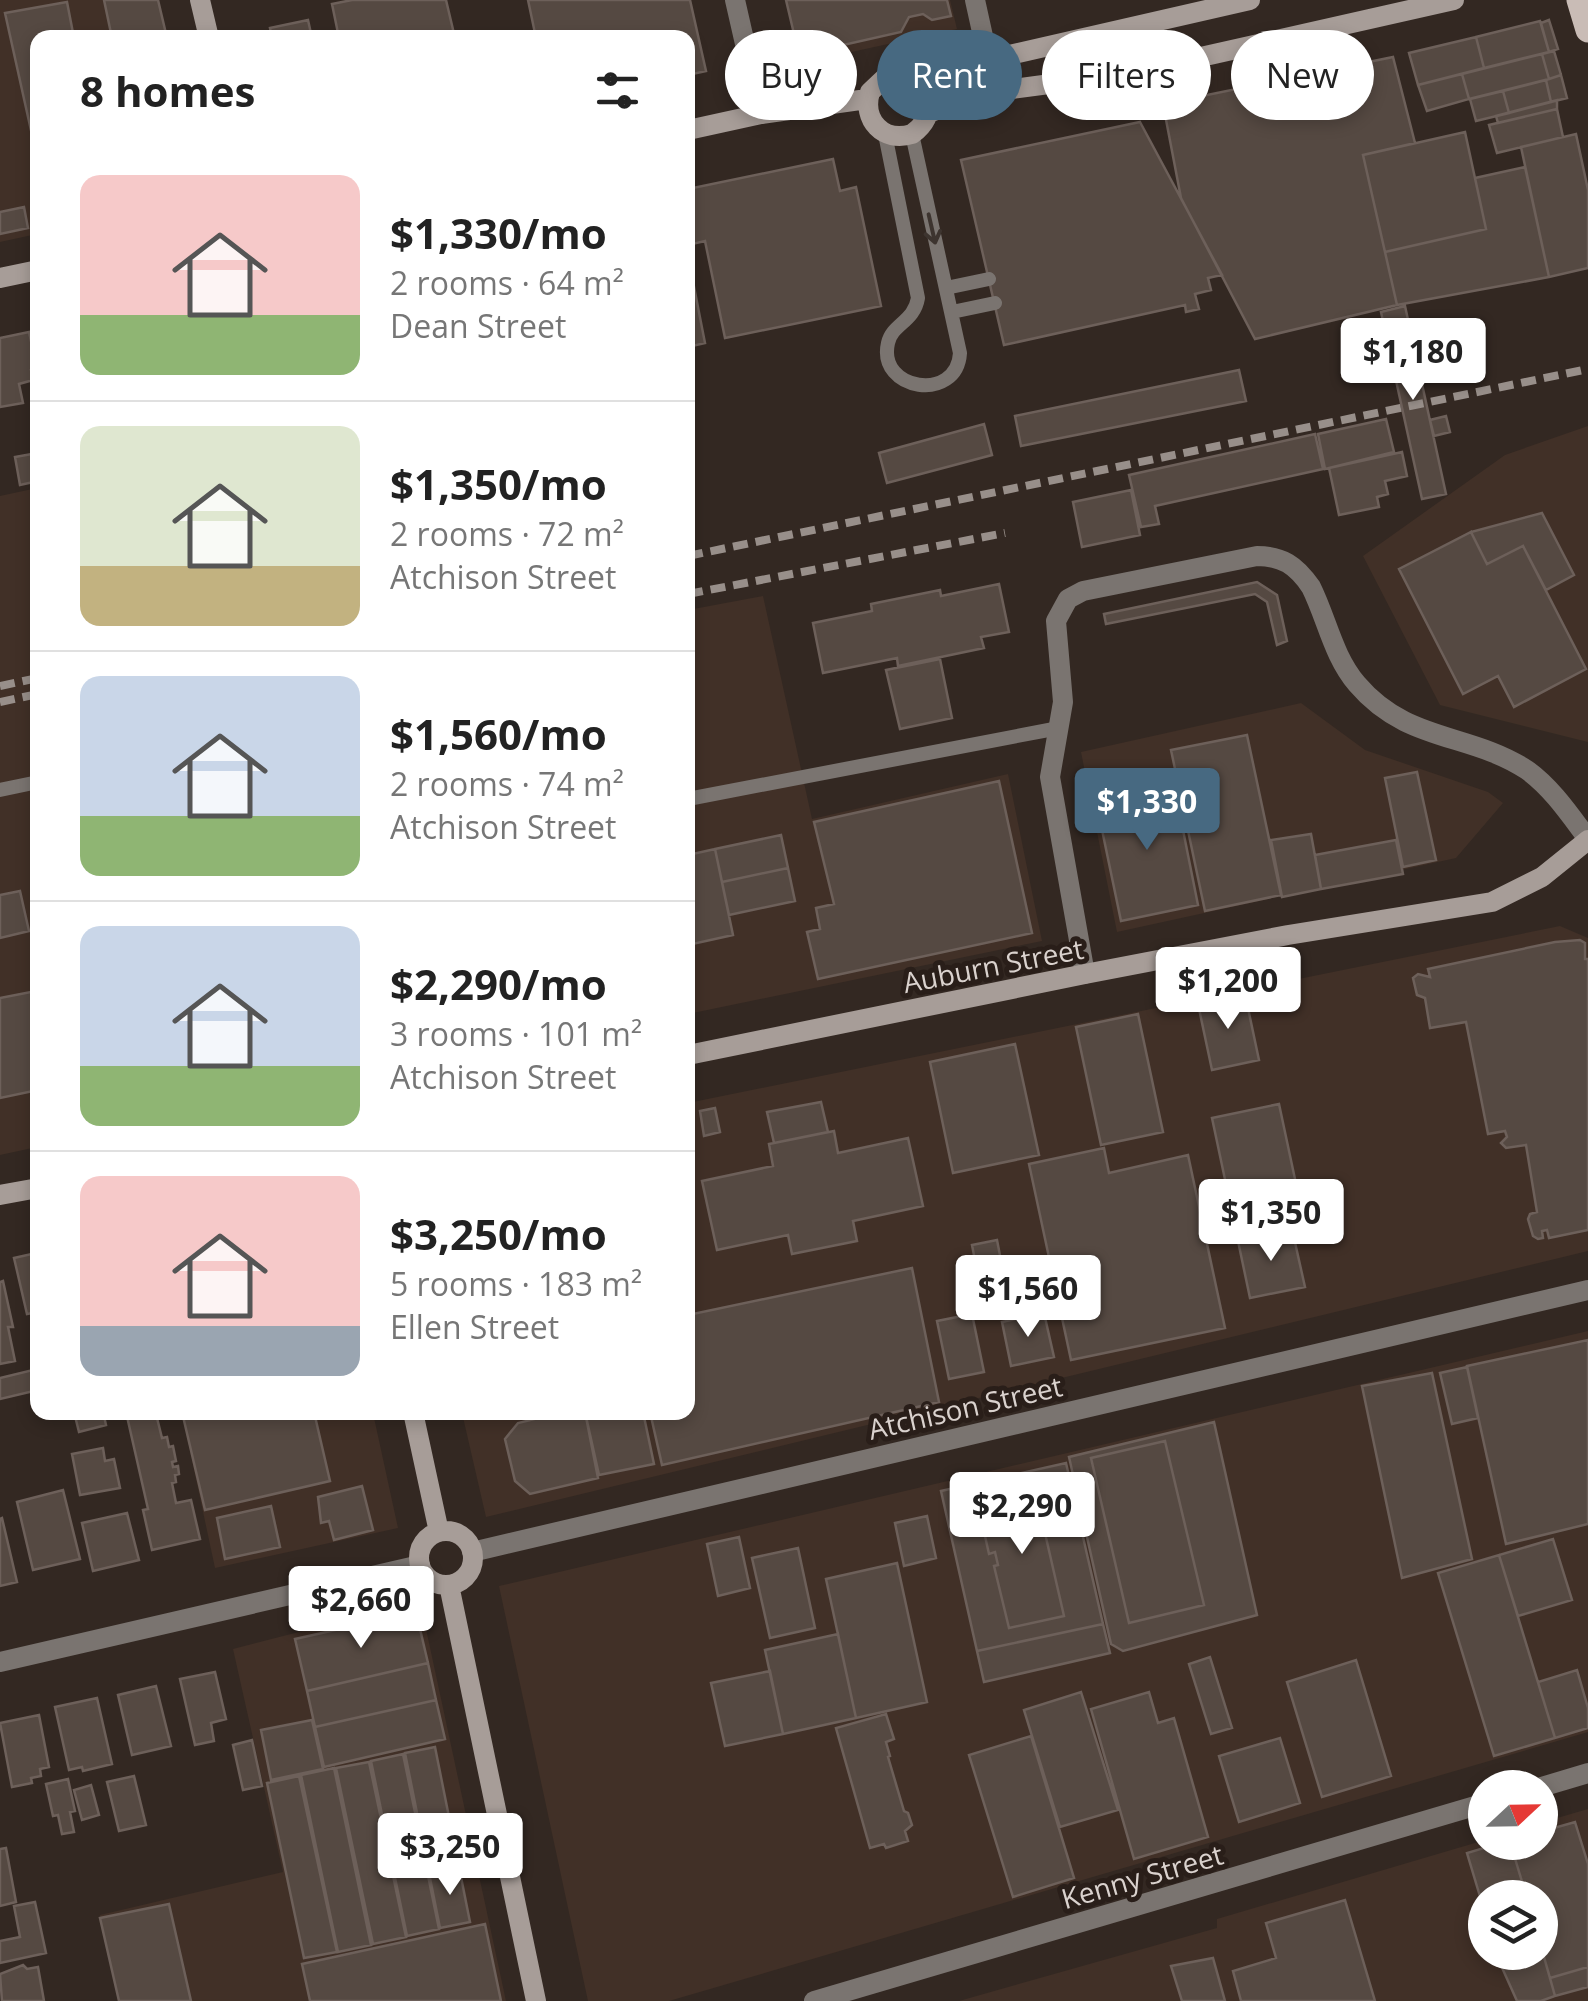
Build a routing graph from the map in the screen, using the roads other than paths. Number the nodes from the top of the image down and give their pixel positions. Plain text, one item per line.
1 (200, 0) edge
2 (734, 0) edge
3 (975, 0) edge
4 (1250, 0) edge
5 (1454, 0) edge
6 (1579, 0) edge
7 (206, 30) edge
8 (741, 30) edge
9 (982, 30) edge
10 (1588, 30) edge
11 (1022, 51) edge
12 (877, 85) edge
13 (1022, 88) edge
14 (868, 100) junction
15 (857, 101) edge
16 (734, 120) edge
17 (923, 120) edge
18 (695, 128) edge
19 (885, 134) junction
20 (912, 134) junction
21 (30, 272) edge
22 (0, 278) edge
23 (989, 280) dead end
24 (946, 288) junction
25 (995, 303) dead end
26 (952, 312) junction
27 (1059, 728) junction
28 (30, 784) edge
29 (0, 790) edge
30 (695, 798) edge
31 (1588, 840) edge
32 (1085, 974) junction
33 (695, 1054) edge
34 (30, 1190) edge
35 (0, 1196) edge
36 (1588, 1290) edge
37 (415, 1420) edge
38 (439, 1532) junction
39 (472, 1552) junction
40 (420, 1564) junction
41 (449, 1585) junction
42 (0, 1662) edge
43 (1588, 1772) edge
44 (1558, 1782) edge
45 (1468, 1808) edge
46 (536, 2001) edge
47 (814, 2001) edge

1 - 7 street
2 - 8 street
3 - 9 street
4 - 11 street
5 - 13 street
6 - 10 main road
12 - 14 street
14 - 15 street
14 - 19 street
16 - 18 street
17 - 20 street
19 - 20 street
19 - 26 lane
20 -> 24 lane
21 - 22 street
23 - 24 lane
24 - 26 lane
25 - 26 lane
27 - 30 lane
27 - 31 street
27 - 32 street
28 - 29 lane
31 - 32 street, Auburn Street
32 - 33 street, Auburn Street
34 - 35 street
36 - 39 street, Atchison Street
37 - 38 street
38 - 39 street
38 - 40 street
39 - 41 street
40 - 41 street
40 - 42 street
41 - 46 street
43 - 44 street
45 - 47 street, Kenny Street

